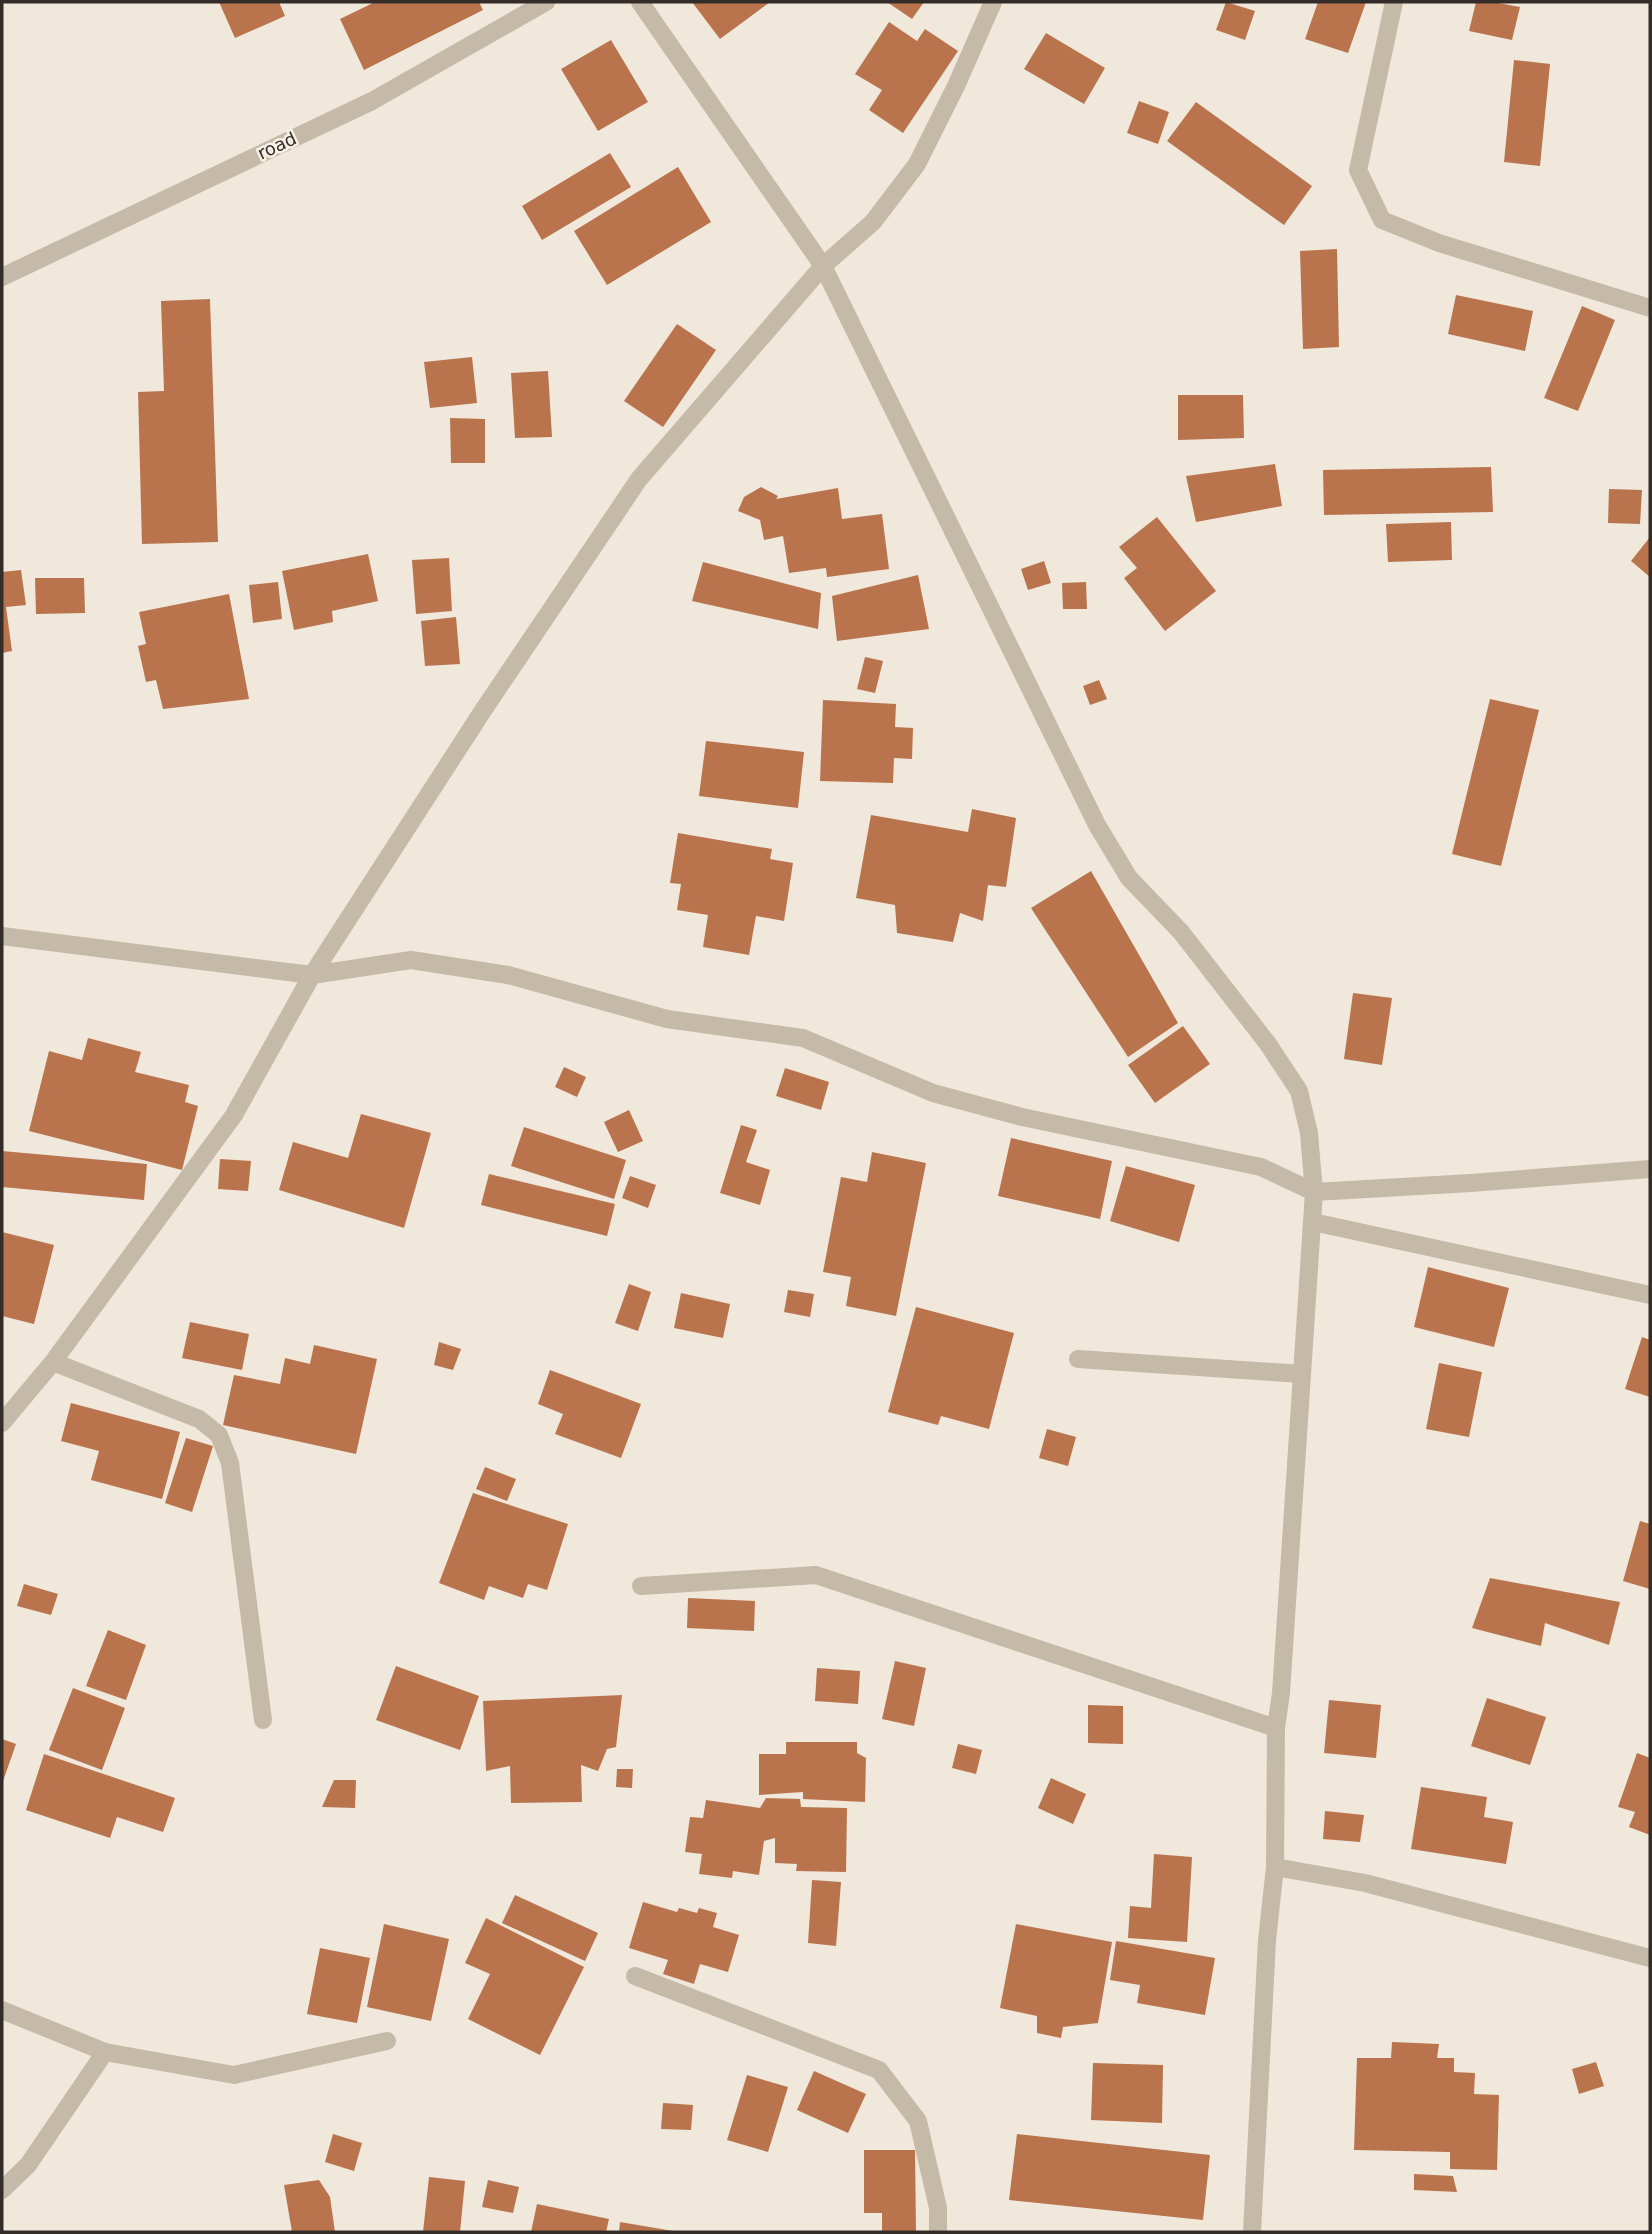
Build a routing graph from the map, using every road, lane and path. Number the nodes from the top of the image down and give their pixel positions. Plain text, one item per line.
1 (547, 2) edge
2 (640, 2) edge
3 (993, 2) edge
4 (1394, 2) edge
5 (822, 266) junction
6 (2, 277) edge
7 (1650, 308) edge
8 (2, 936) edge
9 (312, 975) junction
10 (1650, 1169) edge
11 (1314, 1192) junction
12 (1313, 1222) junction
13 (1650, 1295) edge
14 (1078, 1359) dead end
15 (53, 1362) junction
16 (1303, 1374) junction
17 (2, 1423) edge
18 (641, 1586) dead end
19 (263, 1720) dead end
20 (1276, 1728) junction
21 (1275, 1867) junction
22 (1650, 1958) edge
23 (635, 1976) dead end
24 (2, 2010) edge
25 (387, 2041) dead end
26 (105, 2052) junction
27 (2, 2190) edge
28 (938, 2232) edge
29 (1252, 2232) edge

1 - 6 street, road
2 - 5 street
3 - 5 street
4 - 7 street
5 - 9 street
5 - 11 street
8 - 9 street
9 - 11 street
9 - 15 street
10 - 11 street
11 - 12 street
12 - 13 street
12 - 16 street
14 - 16 street
15 - 17 street
15 - 19 street
16 - 20 street
18 - 20 street
20 - 21 street
21 - 22 street
21 - 29 street
23 - 28 street
24 - 26 street
25 - 26 street
26 - 27 street

